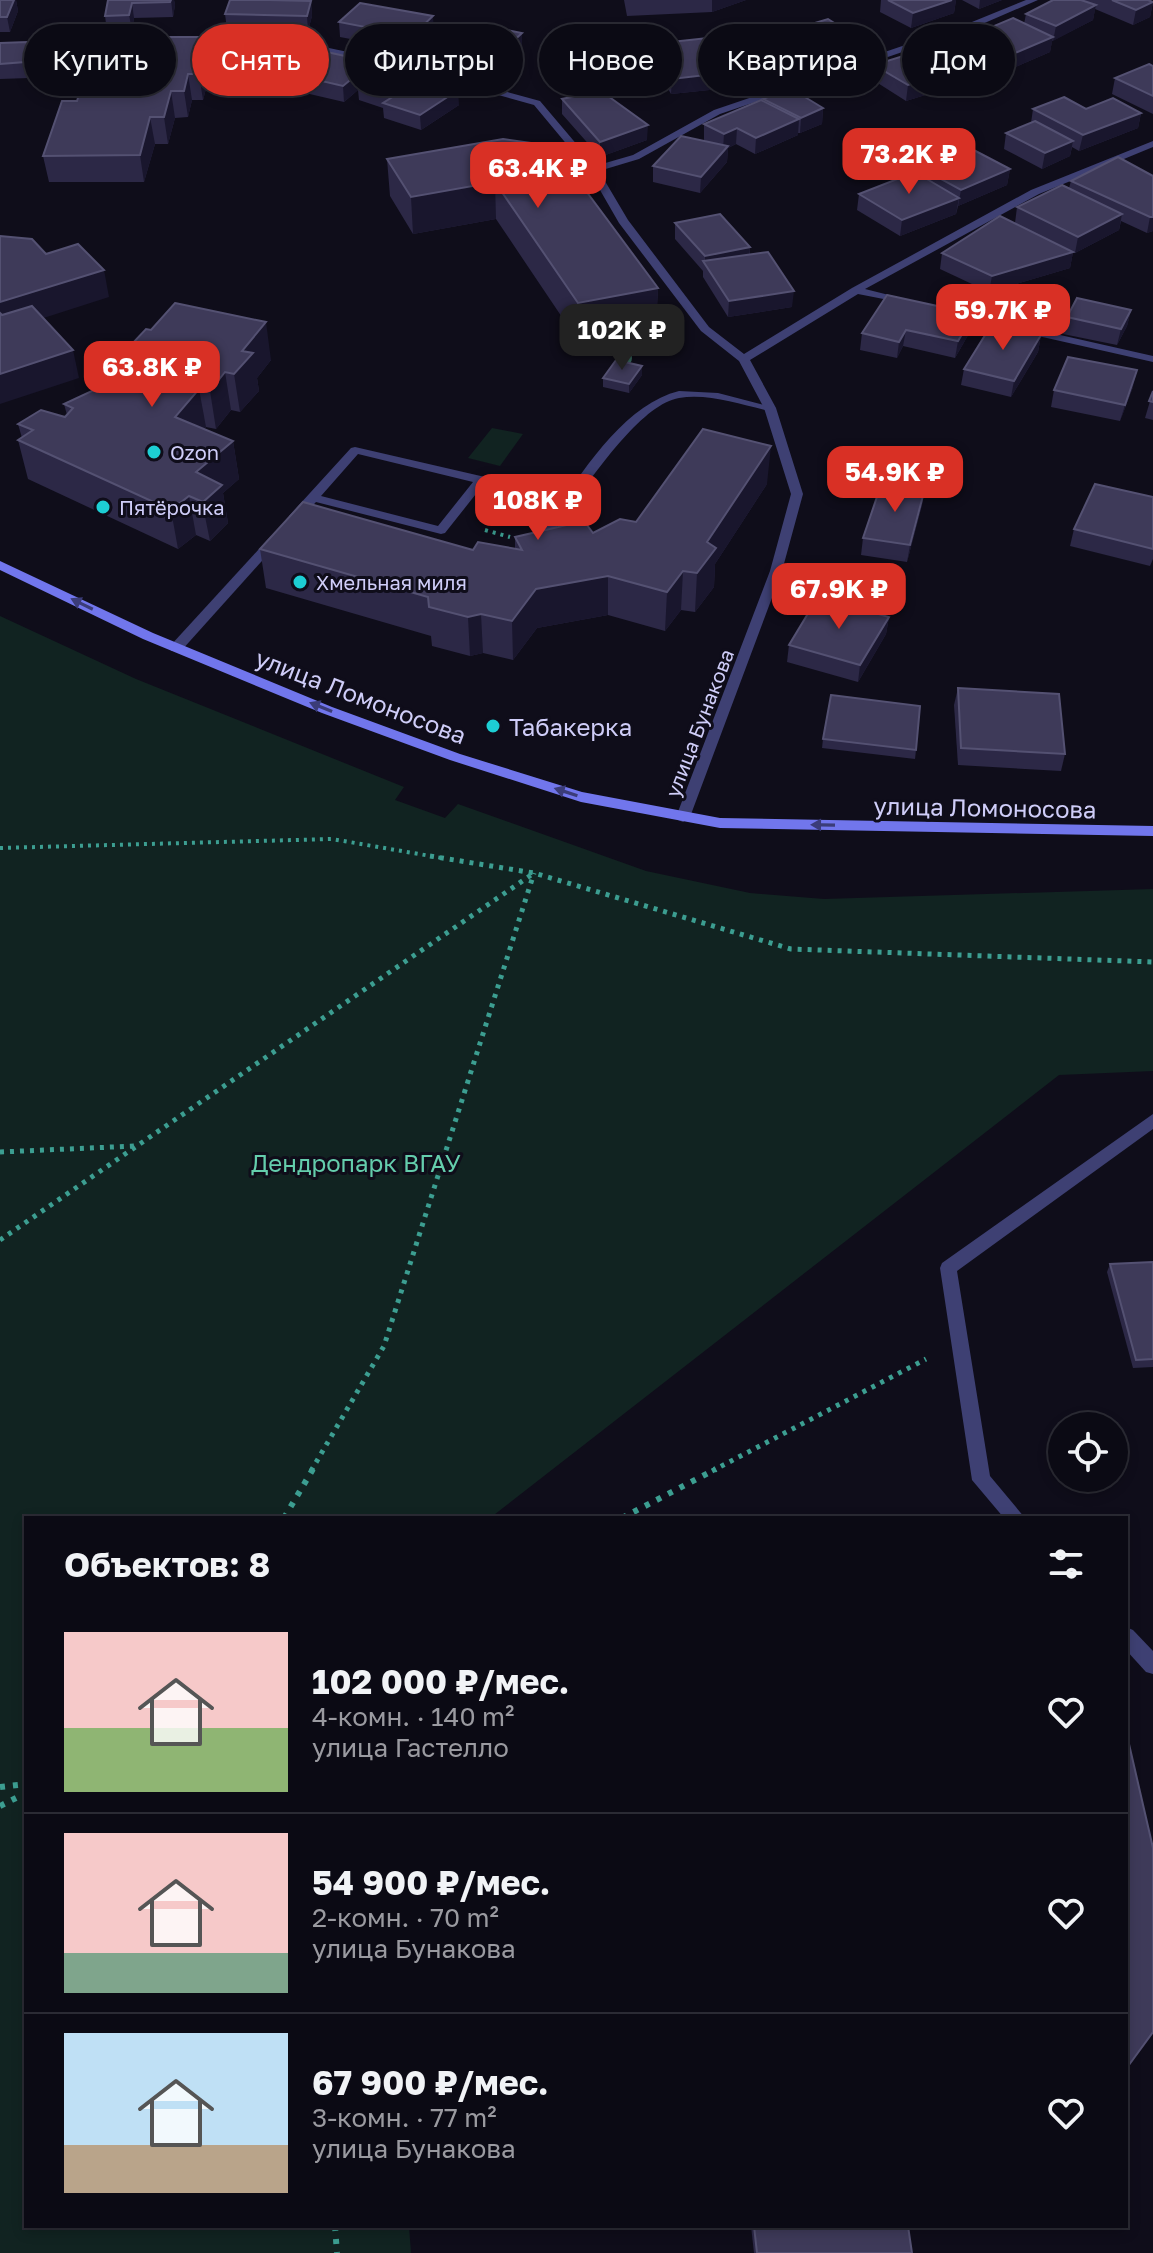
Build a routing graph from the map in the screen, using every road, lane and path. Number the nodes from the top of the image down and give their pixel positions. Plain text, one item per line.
1 (1034, 0) edge
2 (191, 41) edge
3 (24, 45) edge
4 (0, 46) edge
5 (1153, 144) edge
6 (593, 170) junction
7 (856, 290) junction
8 (917, 305) edge
9 (948, 312) edge
10 (744, 359) junction
11 (1153, 359) edge
12 (770, 408) junction
13 (313, 498) junction
14 (449, 521) junction
15 (536, 547) joint
16 (0, 565) edge
17 (176, 648) junction
18 (683, 817) junction
19 (1153, 831) edge
20 (0, 848) edge
21 (534, 873) junction
22 (1153, 962) edge
23 (1153, 1120) edge
24 (138, 1146) junction
25 (0, 1152) edge
26 (0, 1240) edge
27 (958, 1342) junction
28 (285, 1516) edge
29 (626, 1516) edge
30 (1014, 1516) edge
31 (1128, 1638) edge
32 (1153, 1665) edge
33 (24, 1784) edge
34 (0, 1787) edge
35 (24, 1794) edge
36 (0, 1806) edge
37 (335, 2228) edge
38 (337, 2253) edge

1 - 6 street
2 - 6 street
3 - 4 street
5 - 7 street
6 - 10 street
7 - 8 street
7 - 10 street
9 - 11 street
10 - 12 street, улица Бунакова
12 - 15 street
12 - 18 street, улица Бунакова
13 - 14 street
13 - 14 street
13 - 17 street
14 - 15 path
17 -> 16 main road, улица Ломоносова
18 -> 17 main road, улица Ломоносова
19 -> 18 main road, улица Ломоносова
20 - 21 path
21 - 22 path
21 - 24 path
21 - 28 path
23 - 27 street
24 - 25 path
24 - 26 path
27 - 29 path
27 - 30 street
31 - 32 street
33 - 34 path
35 - 36 path
37 - 38 path

